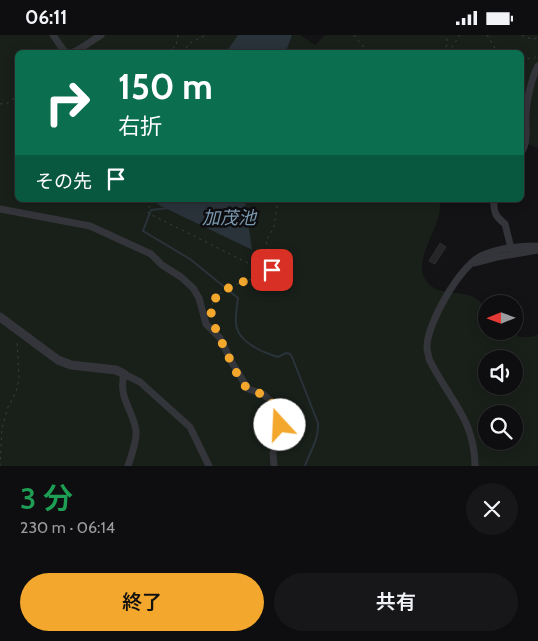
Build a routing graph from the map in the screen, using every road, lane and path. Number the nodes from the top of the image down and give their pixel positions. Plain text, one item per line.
1 (53, 35) edge
2 (101, 35) edge
3 (178, 35) edge
4 (206, 35) edge
5 (354, 35) edge
6 (446, 35) edge
7 (460, 35) edge
8 (488, 35) edge
9 (522, 35) edge
10 (538, 35) edge
11 (63, 50) edge
12 (78, 50) edge
13 (170, 50) edge
14 (184, 50) edge
15 (366, 50) edge
16 (444, 50) edge
17 (450, 50) edge
18 (496, 50) edge
19 (538, 55) edge
20 (524, 58) edge
21 (538, 66) edge
22 (15, 97) edge
23 (0, 104) edge
24 (524, 147) edge
25 (152, 202) edge
26 (278, 202) edge
27 (494, 202) edge
28 (0, 209) edge
29 (538, 245) edge
30 (511, 248) junction
31 (538, 250) edge
32 (471, 264) junction
33 (272, 270) junction
34 (0, 317) edge
35 (212, 320) dead end
36 (17, 329) junction
37 (124, 374) junction
38 (0, 466) edge
39 (128, 466) edge
40 (209, 466) edge
41 (274, 466) edge
42 (475, 466) edge

1 - 11 street
2 - 12 street
3 - 13 path
4 - 14 path
5 - 15 path
6 - 16 path
7 - 17 path
8 - 18 path
9 - 10 path
19 - 20 path
21 - 24 street
22 - 23 path
25 - 33 path
26 - 33 path
27 - 30 street
28 - 41 street
29 - 30 street
30 - 32 street
31 - 32 street
32 - 42 street
33 - 35 path
34 - 36 street
36 - 37 street
36 - 38 path
37 - 39 street
37 - 40 street

